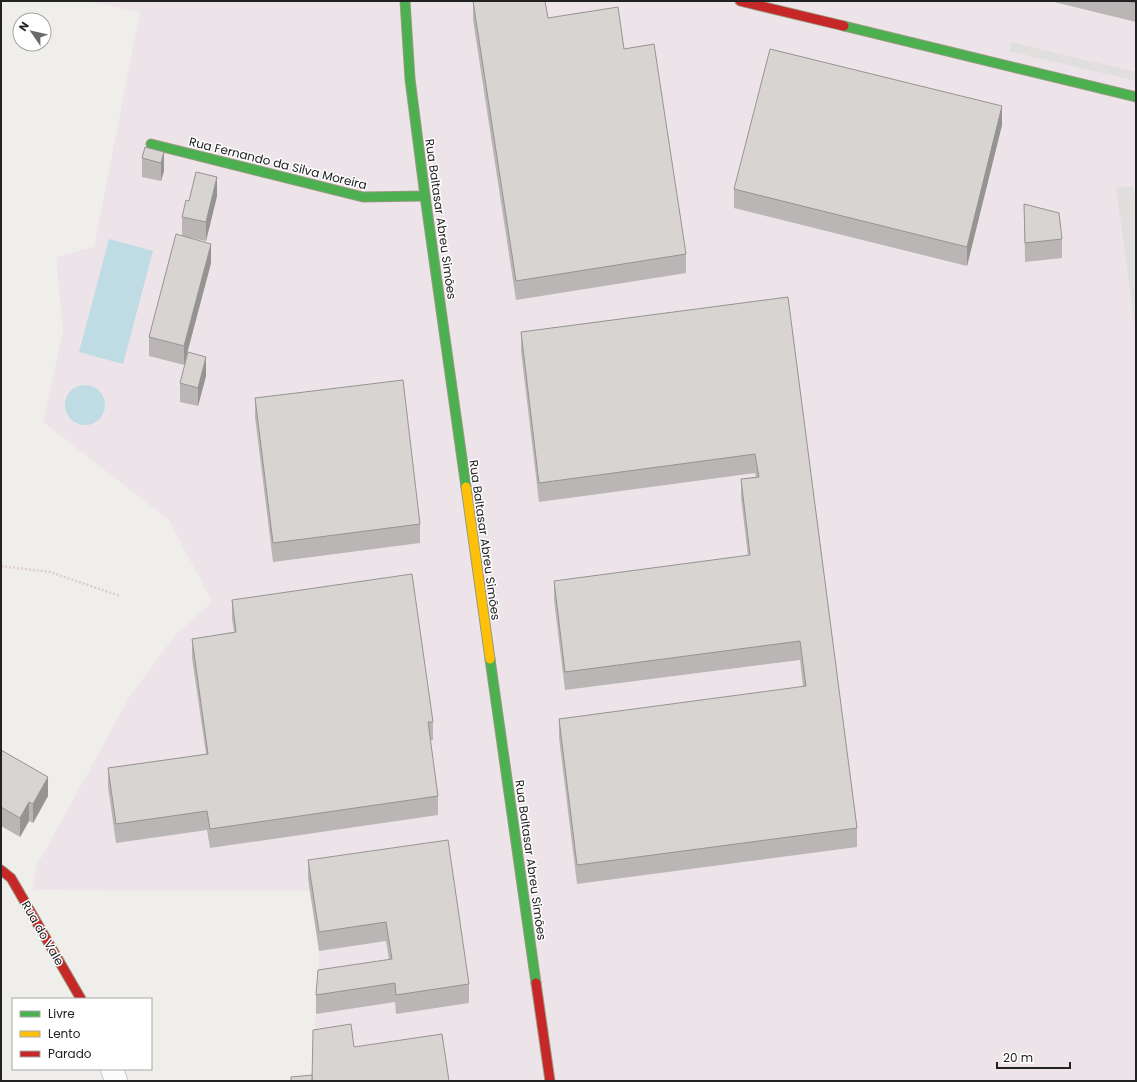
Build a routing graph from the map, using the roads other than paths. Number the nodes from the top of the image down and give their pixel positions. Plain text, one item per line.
1 (405, 1) edge
2 (740, 1) edge
3 (1136, 98) edge
4 (151, 144) dead end
5 (425, 196) junction
6 (1, 870) edge
7 (80, 998) edge
8 (112, 1070) edge
9 (116, 1081) edge
10 (550, 1081) edge

1 - 5 street, Rua Baltasar Abreu Simões
2 - 3 street
4 - 5 street, Rua Fernando da Silva Moreira
5 - 10 street, Rua Baltasar Abreu Simões
6 - 7 street, Rua do Vale
8 - 9 street

